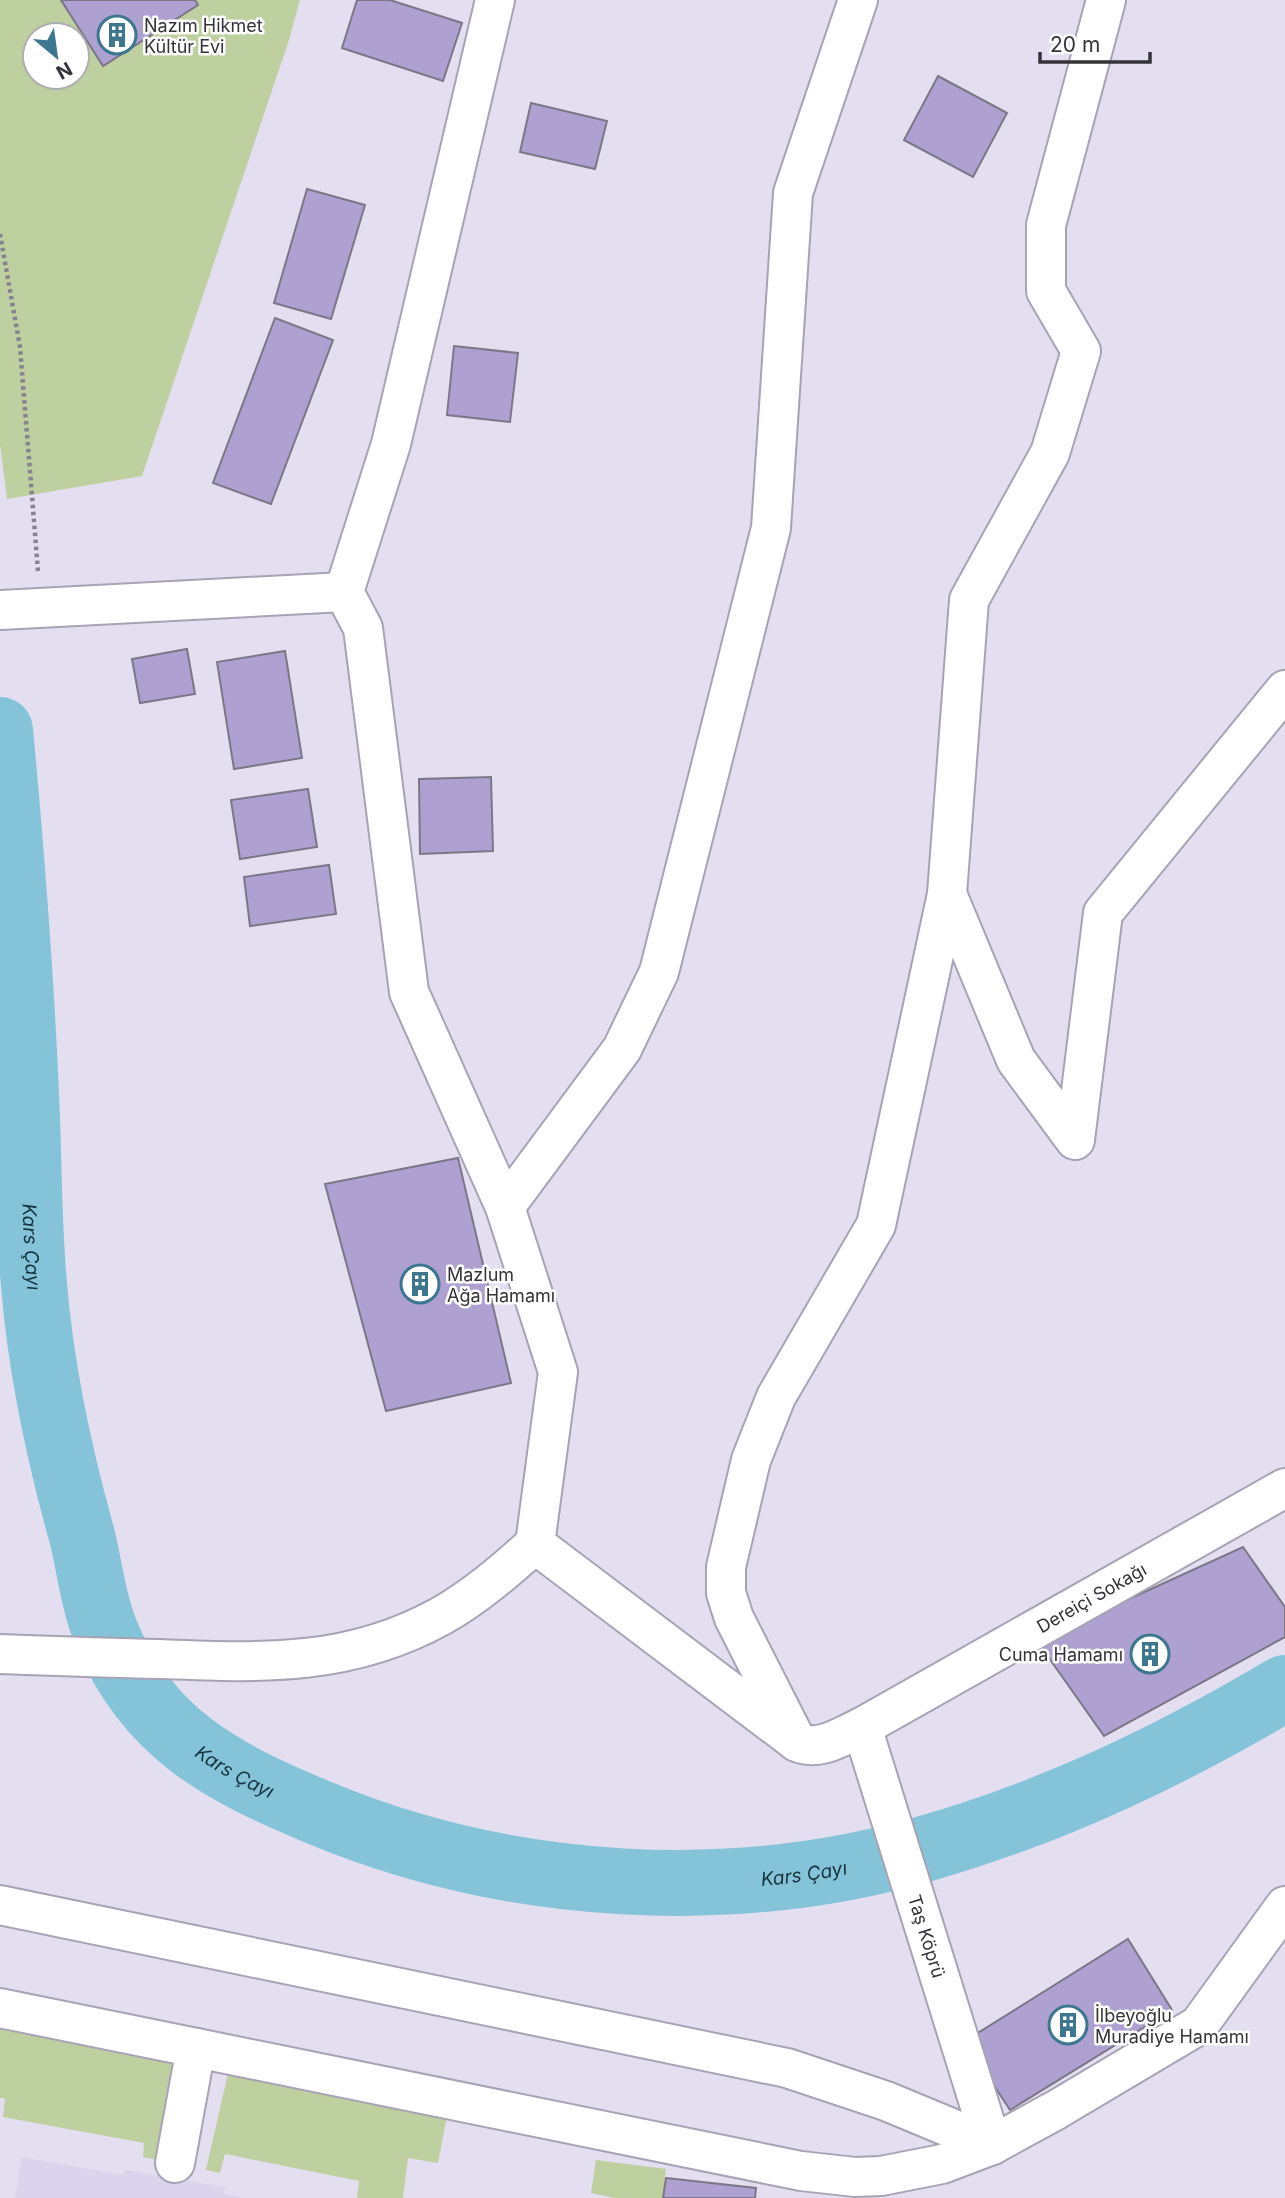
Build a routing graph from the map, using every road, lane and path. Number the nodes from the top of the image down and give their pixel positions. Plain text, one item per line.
1 (495, 0) edge
2 (858, 0) edge
3 (1106, 0) edge
4 (0, 234) edge
5 (344, 592) junction
6 (41, 607) junction
7 (0, 610) edge
8 (1285, 690) edge
9 (947, 894) junction
10 (505, 1207) junction
11 (1285, 1488) edge
12 (535, 1544) junction
13 (0, 1654) edge
14 (862, 1727) junction
15 (797, 1742) junction
16 (0, 1905) edge
17 (1285, 1906) edge
18 (0, 2008) edge
19 (196, 2048) junction
20 (992, 2145) junction
21 (175, 2164) dead end
22 (942, 2164) junction
23 (897, 2198) edge

1 - 5 street
2 - 10 street
3 - 9 street
4 - 6 path
5 - 6 street
5 - 10 street
6 - 7 street
8 - 9 street
9 - 15 street
10 - 12 street
11 - 14 street, Dereiçi Sokağı
12 - 13 street
12 - 15 street
14 - 15 street, Dereiçi Sokağı
14 - 20 street, Taş Köprü
16 - 20 street
17 - 20 street
18 - 19 street
19 - 21 street
19 - 22 street
20 - 22 street
22 - 23 street

